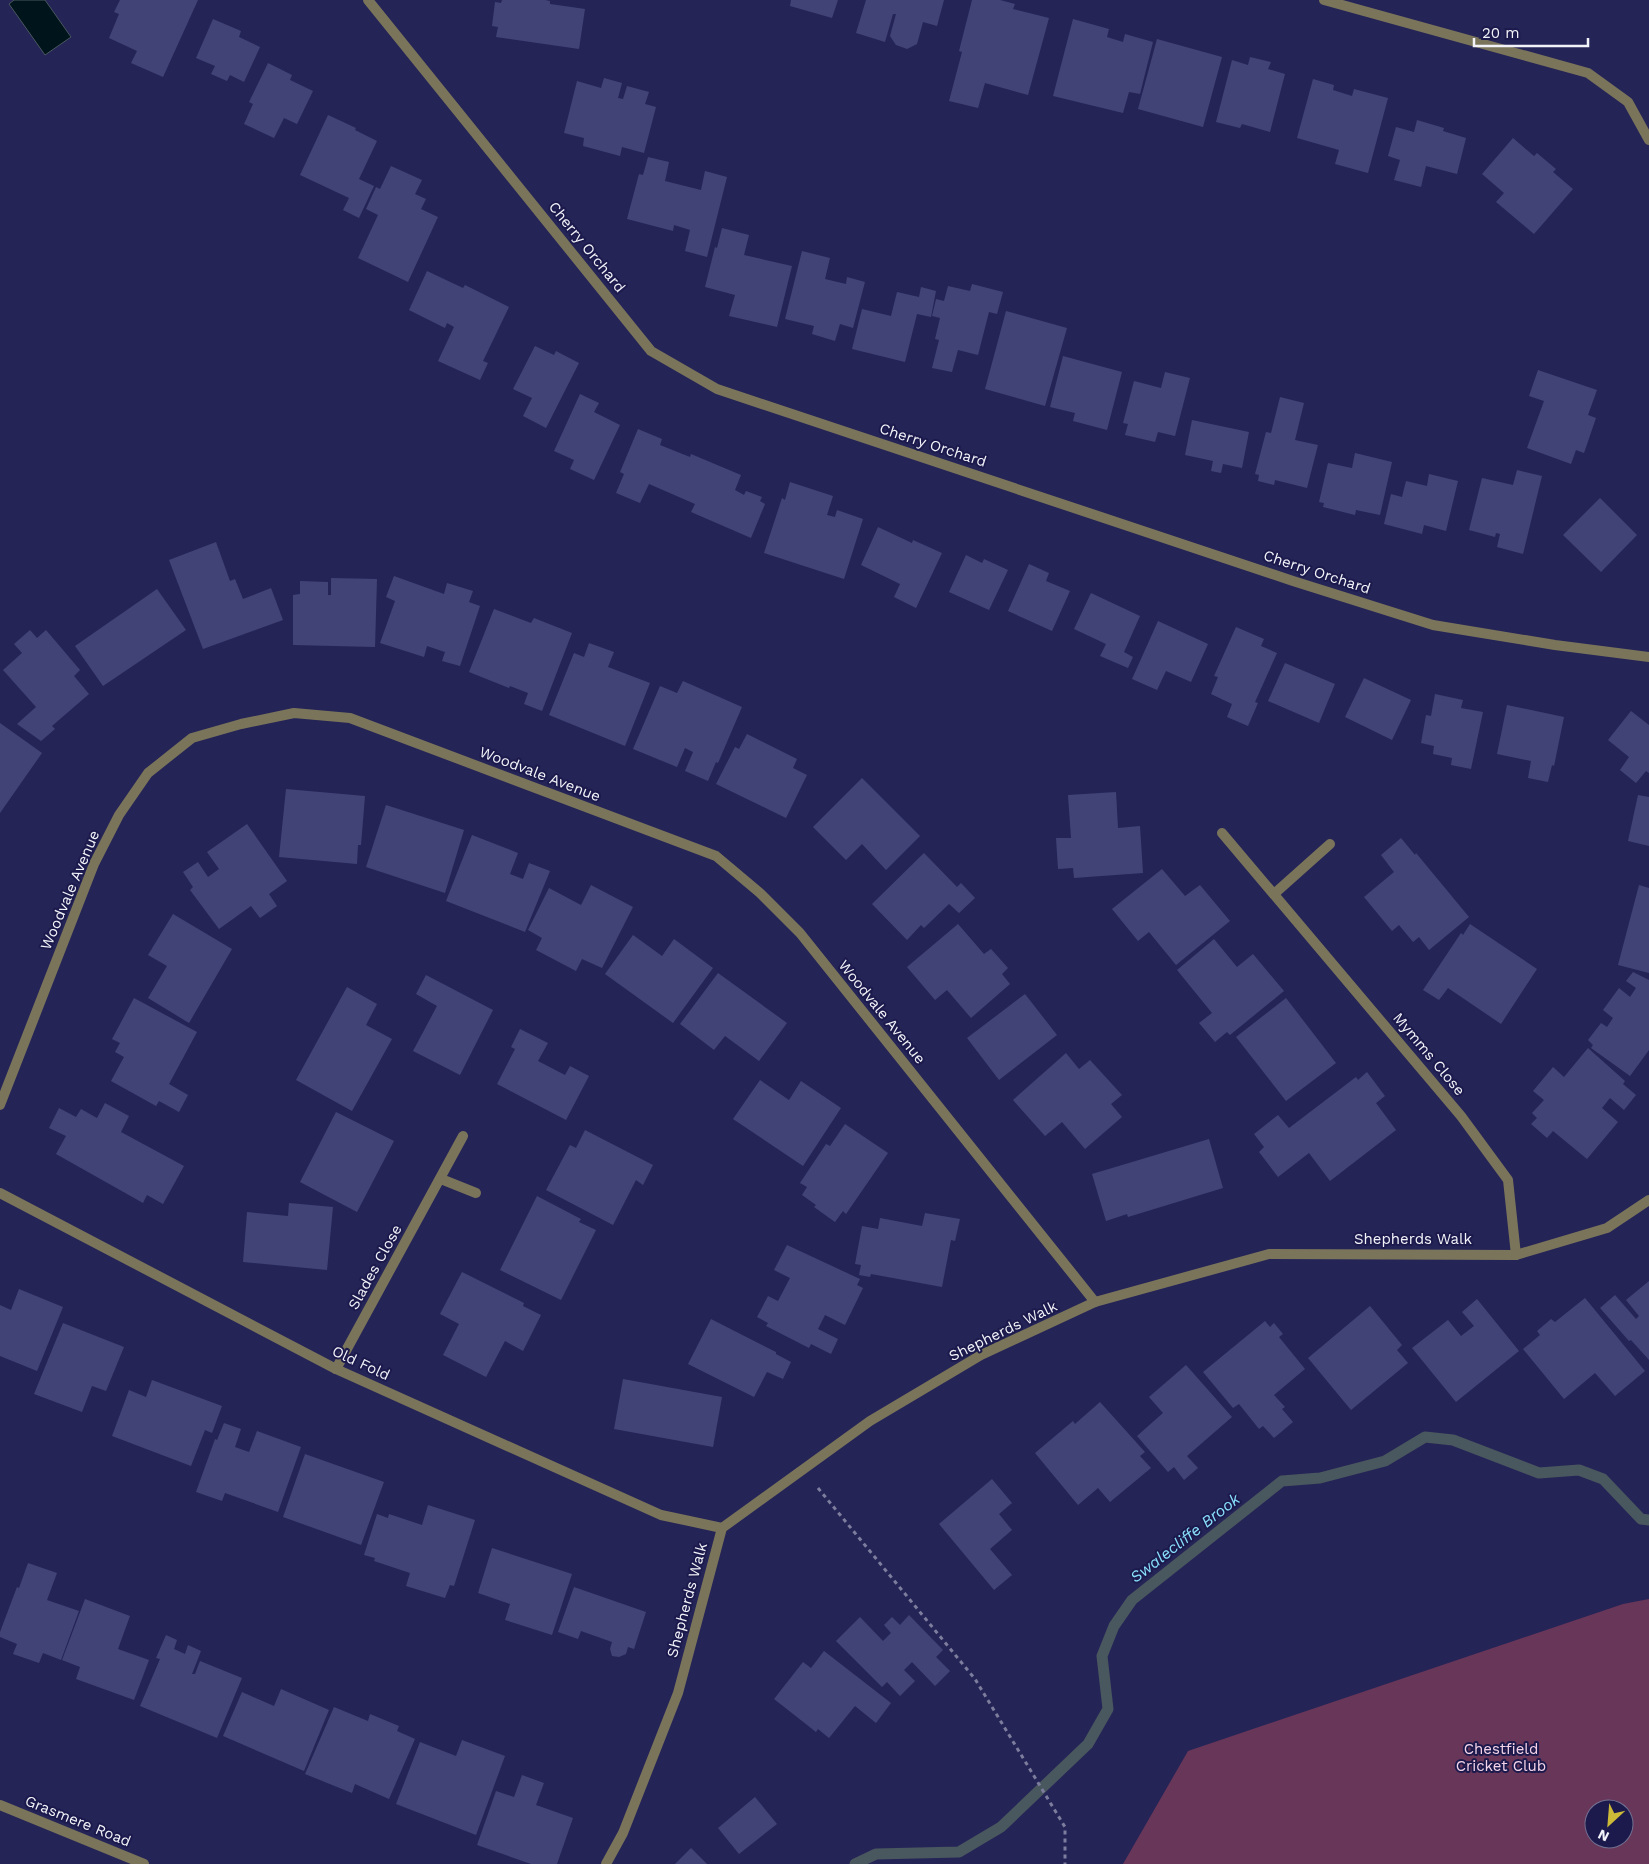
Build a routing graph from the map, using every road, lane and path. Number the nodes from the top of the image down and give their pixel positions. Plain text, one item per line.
1 (368, 0) edge
2 (1324, 0) edge
3 (1649, 140) edge
4 (1649, 657) edge
5 (1222, 833) dead end
6 (1330, 844) dead end
7 (1274, 894) junction
8 (0, 1105) edge
9 (463, 1136) dead end
10 (441, 1179) junction
11 (0, 1193) edge
12 (476, 1193) dead end
13 (1649, 1200) edge
14 (1516, 1255) junction
15 (1095, 1302) junction
16 (336, 1369) junction
17 (803, 1470) junction
18 (722, 1528) junction
19 (0, 1805) edge
20 (144, 1864) edge
21 (606, 1864) edge
22 (1065, 1864) edge

1 - 4 street, Cherry Orchard
2 - 3 street
5 - 7 street, Mymms Close
6 - 7 street
7 - 14 street, Mymms Close
8 - 15 street, Woodvale Avenue
9 - 10 street, Slades Close
10 - 12 street
10 - 16 street, Slades Close
11 - 16 street, Old Fold
13 - 14 street, Shepherds Walk
14 - 15 street, Shepherds Walk
15 - 17 street, Shepherds Walk
16 - 18 street, Old Fold
17 - 18 street, Shepherds Walk
17 - 22 path
18 - 21 street, Shepherds Walk
19 - 20 street, Grasmere Road

